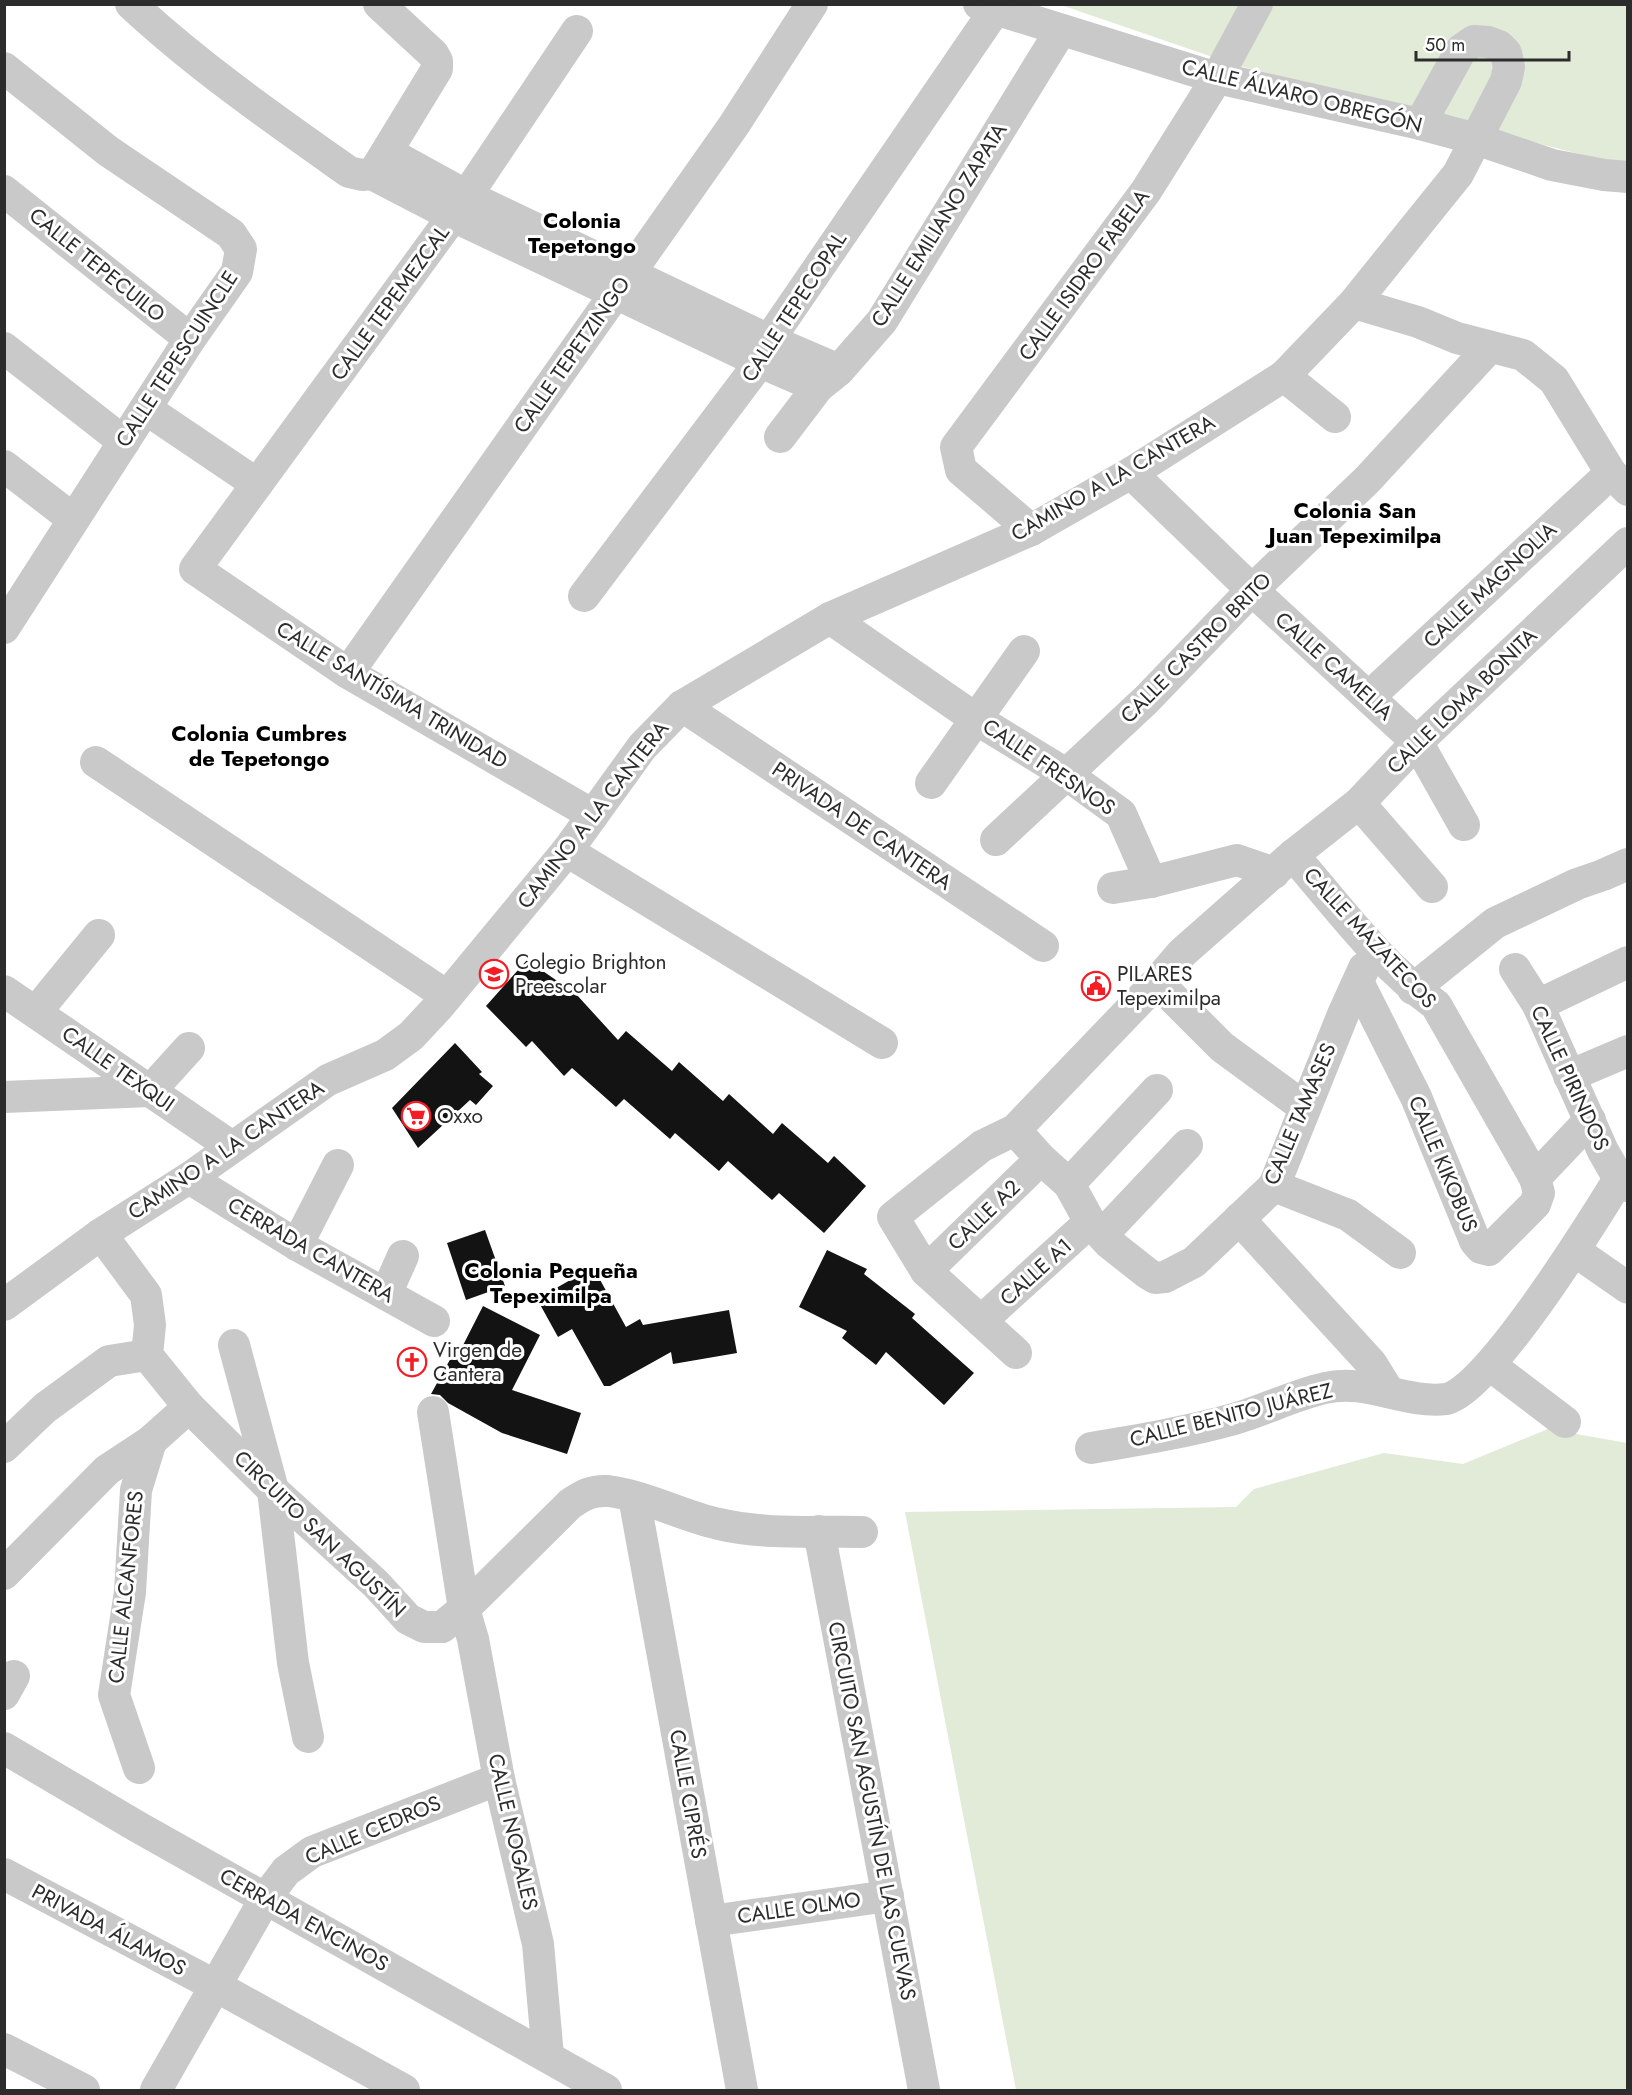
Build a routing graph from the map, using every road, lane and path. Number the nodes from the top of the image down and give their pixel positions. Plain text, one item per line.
1 (131, 4) edge
2 (379, 4) edge
3 (813, 4) edge
4 (1257, 4) edge
5 (987, 7) edge
6 (1061, 30) junction
7 (577, 31) dead end
8 (4, 68) edge
9 (1217, 78) junction
10 (1420, 124) junction
11 (1476, 139) junction
12 (380, 163) junction
13 (1628, 177) edge
14 (4, 191) edge
15 (460, 206) junction
16 (624, 283) junction
17 (1354, 303) junction
18 (190, 339) junction
19 (1490, 347) junction
20 (4, 348) edge
21 (764, 351) junction
22 (1284, 376) junction
23 (829, 379) junction
24 (146, 409) junction
25 (1335, 417) dead end
26 (780, 437) dead end
27 (124, 442) junction
28 (4, 466) edge
29 (1131, 473) junction
30 (1619, 481) edge
31 (257, 484) junction
32 (73, 519) junction
33 (1031, 530) junction
34 (1628, 543) edge
35 (195, 569) joint
36 (1252, 590) junction
37 (584, 597) dead end
38 (8, 615) edge
39 (830, 618) junction
40 (1024, 651) dead end
41 (348, 673) junction
42 (1370, 696) junction
43 (682, 706) junction
44 (976, 719) junction
45 (1417, 741) junction
46 (96, 762) dead end
47 (1066, 774) junction
48 (931, 783) dead end
49 (1359, 803) junction
50 (593, 815) junction
51 (1464, 825) dead end
52 (996, 840) dead end
53 (567, 851) junction
54 (1284, 864) junction
55 (1628, 864) edge
56 (1151, 882) junction
57 (1432, 887) dead end
58 (1113, 888) dead end
59 (99, 934) dead end
60 (1043, 946) dead end
61 (1505, 947) junction
62 (1374, 948) junction
63 (1628, 962) edge
64 (1157, 982) junction
65 (1358, 982) junction
66 (1413, 989) junction
67 (4, 991) edge
68 (447, 996) junction
69 (1538, 1005) junction
70 (36, 1012) junction
71 (882, 1043) dead end
72 (189, 1048) dead end
73 (1628, 1051) edge
74 (1569, 1076) junction
75 (1157, 1090) dead end
76 (150, 1091) junction
77 (4, 1097) edge
78 (1304, 1107) junction
79 (1590, 1120) junction
80 (1015, 1130) junction
81 (1187, 1145) dead end
82 (1616, 1145) edge
83 (232, 1147) junction
84 (1041, 1159) junction
85 (338, 1165) dead end
86 (1535, 1178) junction
87 (189, 1179) junction
88 (1623, 1182) edge
89 (1069, 1184) junction
90 (1274, 1186) junction
91 (1239, 1220) junction
92 (1096, 1229) junction
93 (101, 1234) junction
94 (297, 1245) junction
95 (1575, 1251) junction
96 (1400, 1253) dead end
97 (403, 1256) dead end
98 (926, 1271) junction
99 (1628, 1287) edge
100 (386, 1294) junction
101 (4, 1305) edge
102 (434, 1321) dead end
103 (981, 1321) junction
104 (234, 1346) dead end
105 (1016, 1353) dead end
106 (147, 1354) junction
107 (1490, 1365) junction
108 (1389, 1392) junction
109 (189, 1407) junction
110 (433, 1412) dead end
111 (1565, 1422) dead end
112 (150, 1441) junction
113 (4, 1447) edge
114 (1091, 1448) dead end
115 (273, 1490) junction
116 (634, 1497) junction
117 (819, 1531) junction
118 (862, 1532) dead end
119 (4, 1574) edge
120 (464, 1609) junction
121 (308, 1737) dead end
122 (4, 1748) edge
123 (139, 1768) dead end
124 (499, 1779) junction
125 (4, 1874) edge
126 (888, 1896) junction
127 (266, 1899) junction
128 (711, 1921) junction
129 (214, 1985) junction
130 (4, 2049) edge
131 (548, 2056) junction
132 (84, 2091) edge
133 (156, 2091) edge
134 (404, 2091) edge
135 (606, 2091) edge
136 (741, 2091) edge
137 (924, 2091) edge

1 - 12 street
2 - 12 street
3 - 16 street, CALLE TEPETZINGO
4 - 9 street, CALLE ISIDRO FABELA
5 - 6 street, CALLE ÁLVARO OBREGÓN
5 - 21 street, CALLE TEPECOPAL
6 - 9 street, CALLE ÁLVARO OBREGÓN
6 - 23 street, CALLE EMILIANO ZAPATA
7 - 15 street, CALLE TEPEMEZCAL
8 - 18 street, CALLE TEPESCUINCLE
9 - 10 street, CALLE ÁLVARO OBREGÓN
9 - 33 street, CALLE ISIDRO FABELA
10 - 11 street, CALLE ÁLVARO OBREGÓN
10 - 11 street, CAMINO A LA CANTERA
11 - 13 street, CALLE ÁLVARO OBREGÓN
11 - 17 street, CAMINO A LA CANTERA
12 - 15 street
14 - 18 street, CALLE TEPECUILO
15 - 16 street
15 - 31 street, CALLE TEPEMEZCAL
16 - 21 street
16 - 41 street, CALLE TEPETZINGO
17 - 19 street
17 - 22 street, CAMINO A LA CANTERA
18 - 24 street, CALLE TEPESCUINCLE
19 - 30 street
19 - 36 street, CALLE CASTRO BRITO
20 - 27 street
21 - 23 street
21 - 37 street, CALLE TEPECOPAL
22 - 25 street
22 - 29 street, CAMINO A LA CANTERA
23 - 26 street, CALLE EMILIANO ZAPATA
24 - 27 street, CALLE TEPESCUINCLE
24 - 31 street
27 - 32 street, CALLE TEPESCUINCLE
28 - 32 street
29 - 33 street, CAMINO A LA CANTERA
29 - 36 street, CALLE CAMELIA
30 - 42 street, CALLE MAGNOLIA
31 - 35 street, CALLE TEPEMEZCAL
32 - 38 street, CALLE TEPESCUINCLE
33 - 39 street, CAMINO A LA CANTERA
34 - 45 street, CALLE LOMA BONITA
35 - 41 street, CALLE SANTÍSIMA TRINIDAD
36 - 42 street, CALLE CAMELIA
36 - 47 street, CALLE CASTRO BRITO
39 - 43 street, CAMINO A LA CANTERA
39 - 44 street, CALLE FRESNOS
40 - 44 street, CALLE FRESNOS
41 - 50 street, CALLE SANTÍSIMA TRINIDAD
42 - 45 street, CALLE CAMELIA
43 - 50 street, CAMINO A LA CANTERA
43 - 60 street, PRIVADA DE CANTERA
44 - 47 street, CALLE FRESNOS
44 - 48 street, CALLE FRESNOS
45 - 49 street, CALLE LOMA BONITA
45 - 51 street, CALLE CAMELIA
46 - 68 street
47 - 52 street, CALLE CASTRO BRITO
47 - 56 street, CALLE FRESNOS
49 - 54 street, CALLE LOMA BONITA
49 - 57 street
50 - 53 street, CAMINO A LA CANTERA
53 - 68 street, CAMINO A LA CANTERA
53 - 71 street
54 - 56 street
54 - 62 street, CALLE MAZATECOS
54 - 64 street, CALLE LOMA BONITA
55 - 61 street
56 - 58 street
59 - 70 street
61 - 66 street
61 - 69 street, CALLE PIRINDOS
62 - 65 street, CALLE TAMASES
62 - 66 street, CALLE MAZATECOS
63 - 69 street
64 - 78 street
64 - 80 street, CALLE LOMA BONITA
65 - 78 street, CALLE TAMASES
65 - 86 street, CALLE KIKOBUS
66 - 86 street, CALLE MAZATECOS
67 - 70 street, CALLE TEXQUI
68 - 83 street, CAMINO A LA CANTERA
69 - 74 street, CALLE PIRINDOS
70 - 76 street, CALLE TEXQUI
72 - 76 street
73 - 74 street
74 - 79 street, CALLE PIRINDOS
75 - 89 street
76 - 77 street
76 - 83 street, CALLE TEXQUI
78 - 90 street, CALLE TAMASES
79 - 82 street, CALLE PIRINDOS
79 - 86 street
80 - 84 street
80 - 98 street
81 - 92 street, CALLE A1
82 - 88 street, CALLE PIRINDOS
83 - 87 street, CAMINO A LA CANTERA
84 - 89 street
84 - 98 street, CALLE A2
85 - 94 street
87 - 93 street, CAMINO A LA CANTERA
87 - 94 street, CERRADA CANTERA
88 - 95 street, CALLE BENITO JUÁREZ
89 - 92 street
90 - 91 street, CALLE TAMASES
90 - 96 street
91 - 92 street, CALLE TAMASES
91 - 108 street
92 - 103 street, CALLE A1
93 - 101 street, CAMINO A LA CANTERA
93 - 106 street
94 - 100 street, CERRADA CANTERA
95 - 99 street
95 - 107 street, CALLE BENITO JUÁREZ
97 - 100 street
98 - 103 street
100 - 102 street, CERRADA CANTERA
103 - 105 street
104 - 115 street
106 - 109 street, CIRCUITO SAN AGUSTÍN
106 - 113 street
107 - 108 street, CALLE BENITO JUÁREZ
107 - 111 street
108 - 114 street, CALLE BENITO JUÁREZ
109 - 112 street
109 - 115 street, CIRCUITO SAN AGUSTÍN
110 - 120 street, CALLE NOGALES
112 - 119 street
112 - 123 street, CALLE ALCANFORES
115 - 120 street, CIRCUITO SAN AGUSTÍN
115 - 121 street
116 - 117 street, CIRCUITO SAN AGUSTÍN
116 - 120 street, CIRCUITO SAN AGUSTÍN
116 - 128 street, CALLE CIPRÉS
117 - 118 street, CIRCUITO SAN AGUSTÍN
117 - 126 street, CIRCUITO SAN AGUSTÍN DE LAS CUEVAS
120 - 124 street, CALLE NOGALES
122 - 127 street, CERRADA ENCINOS
124 - 127 street, CALLE CEDROS
124 - 131 street, CALLE NOGALES
125 - 129 street, PRIVADA ÁLAMOS
126 - 128 street, CALLE OLMO
126 - 137 street, CIRCUITO SAN AGUSTÍN DE LAS CUEVAS
127 - 129 street, CALLE CEDROS
127 - 131 street, CERRADA ENCINOS
128 - 136 street, CALLE CIPRÉS
129 - 133 street, CALLE CEDROS
129 - 134 street
130 - 132 street
131 - 135 street, CERRADA ENCINOS

